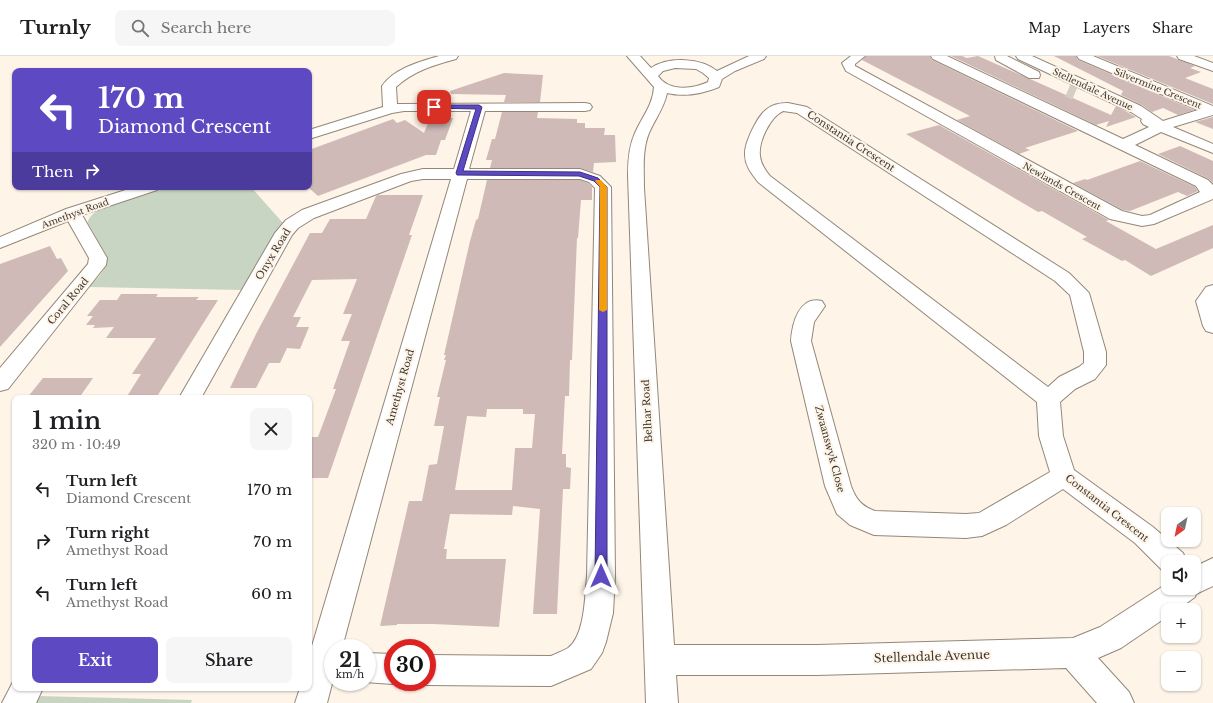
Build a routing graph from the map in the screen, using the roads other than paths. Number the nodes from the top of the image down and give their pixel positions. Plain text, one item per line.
1 (452, 56) edge
2 (633, 56) edge
3 (760, 56) edge
4 (859, 56) edge
5 (937, 56) edge
6 (1021, 56) edge
7 (1083, 56) edge
8 (1183, 56) edge
9 (651, 57) edge
10 (998, 57) edge
11 (715, 58) dead end
12 (675, 64) junction
13 (1210, 64) edge
14 (691, 65) junction
15 (716, 77) junction
16 (656, 81) junction
17 (701, 90) junction
18 (479, 107) junction
19 (585, 107) dead end
20 (390, 109) junction
21 (1212, 110) edge
22 (649, 121) junction
23 (1161, 126) junction
24 (312, 134) edge
25 (1123, 145) junction
26 (1213, 149) edge
27 (460, 173) junction
28 (142, 190) edge
29 (72, 213) junction
30 (0, 243) edge
31 (1213, 291) edge
32 (815, 306) dead end
33 (1213, 326) edge
34 (0, 383) edge
35 (192, 395) edge
36 (1049, 399) junction
37 (1064, 476) junction
38 (1165, 555) edge
39 (1213, 571) edge
40 (1201, 578) edge
41 (1174, 595) edge
42 (335, 639) edge
43 (1073, 653) junction
44 (660, 660) junction
45 (436, 670) edge
46 (324, 674) edge
47 (24, 691) edge
48 (18, 703) edge
49 (311, 703) edge
50 (662, 703) edge
51 (1118, 703) edge

1 - 20 street
2 - 16 street
3 - 15 street
4 - 25 street, Newlands Crescent
5 - 25 street, Newlands Crescent
6 - 10 street
6 - 23 street, Stellendale Avenue
7 - 21 street, Silvermine Crescent
8 - 13 street
9 - 12 street
10 - 23 street, Stellendale Avenue
11 - 14 street
12 - 14 street
12 - 16 street
14 - 15 street
15 - 17 street, Belhar Road
16 - 17 street
16 - 22 street, Belhar Road
17 - 22 street, Belhar Road
18 - 19 street
18 - 20 street
18 - 27 street, Amethyst Road
20 - 24 street
21 - 23 street, Silvermine Crescent
22 - 44 street, Belhar Road
23 - 25 street
23 - 26 street, Stellendale Avenue
27 - 35 street, Onyx Road
27 - 42 street, Amethyst Road
27 - 45 street, Onyx Road
28 - 29 street, Amethyst Road
29 - 30 street, Amethyst Road
29 - 34 street, Coral Road
31 - 33 street
32 - 37 street, Zwaanswyk Close
36 - 36 street, Constantia Crescent
36 - 37 street, Constantia Crescent
37 - 38 street, Constantia Crescent
39 - 40 street
41 - 43 street, Stellendale Avenue
43 - 44 street, Stellendale Avenue
43 - 51 street
44 - 50 street, Belhar Road
46 - 49 street, Amethyst Road
47 - 48 street

